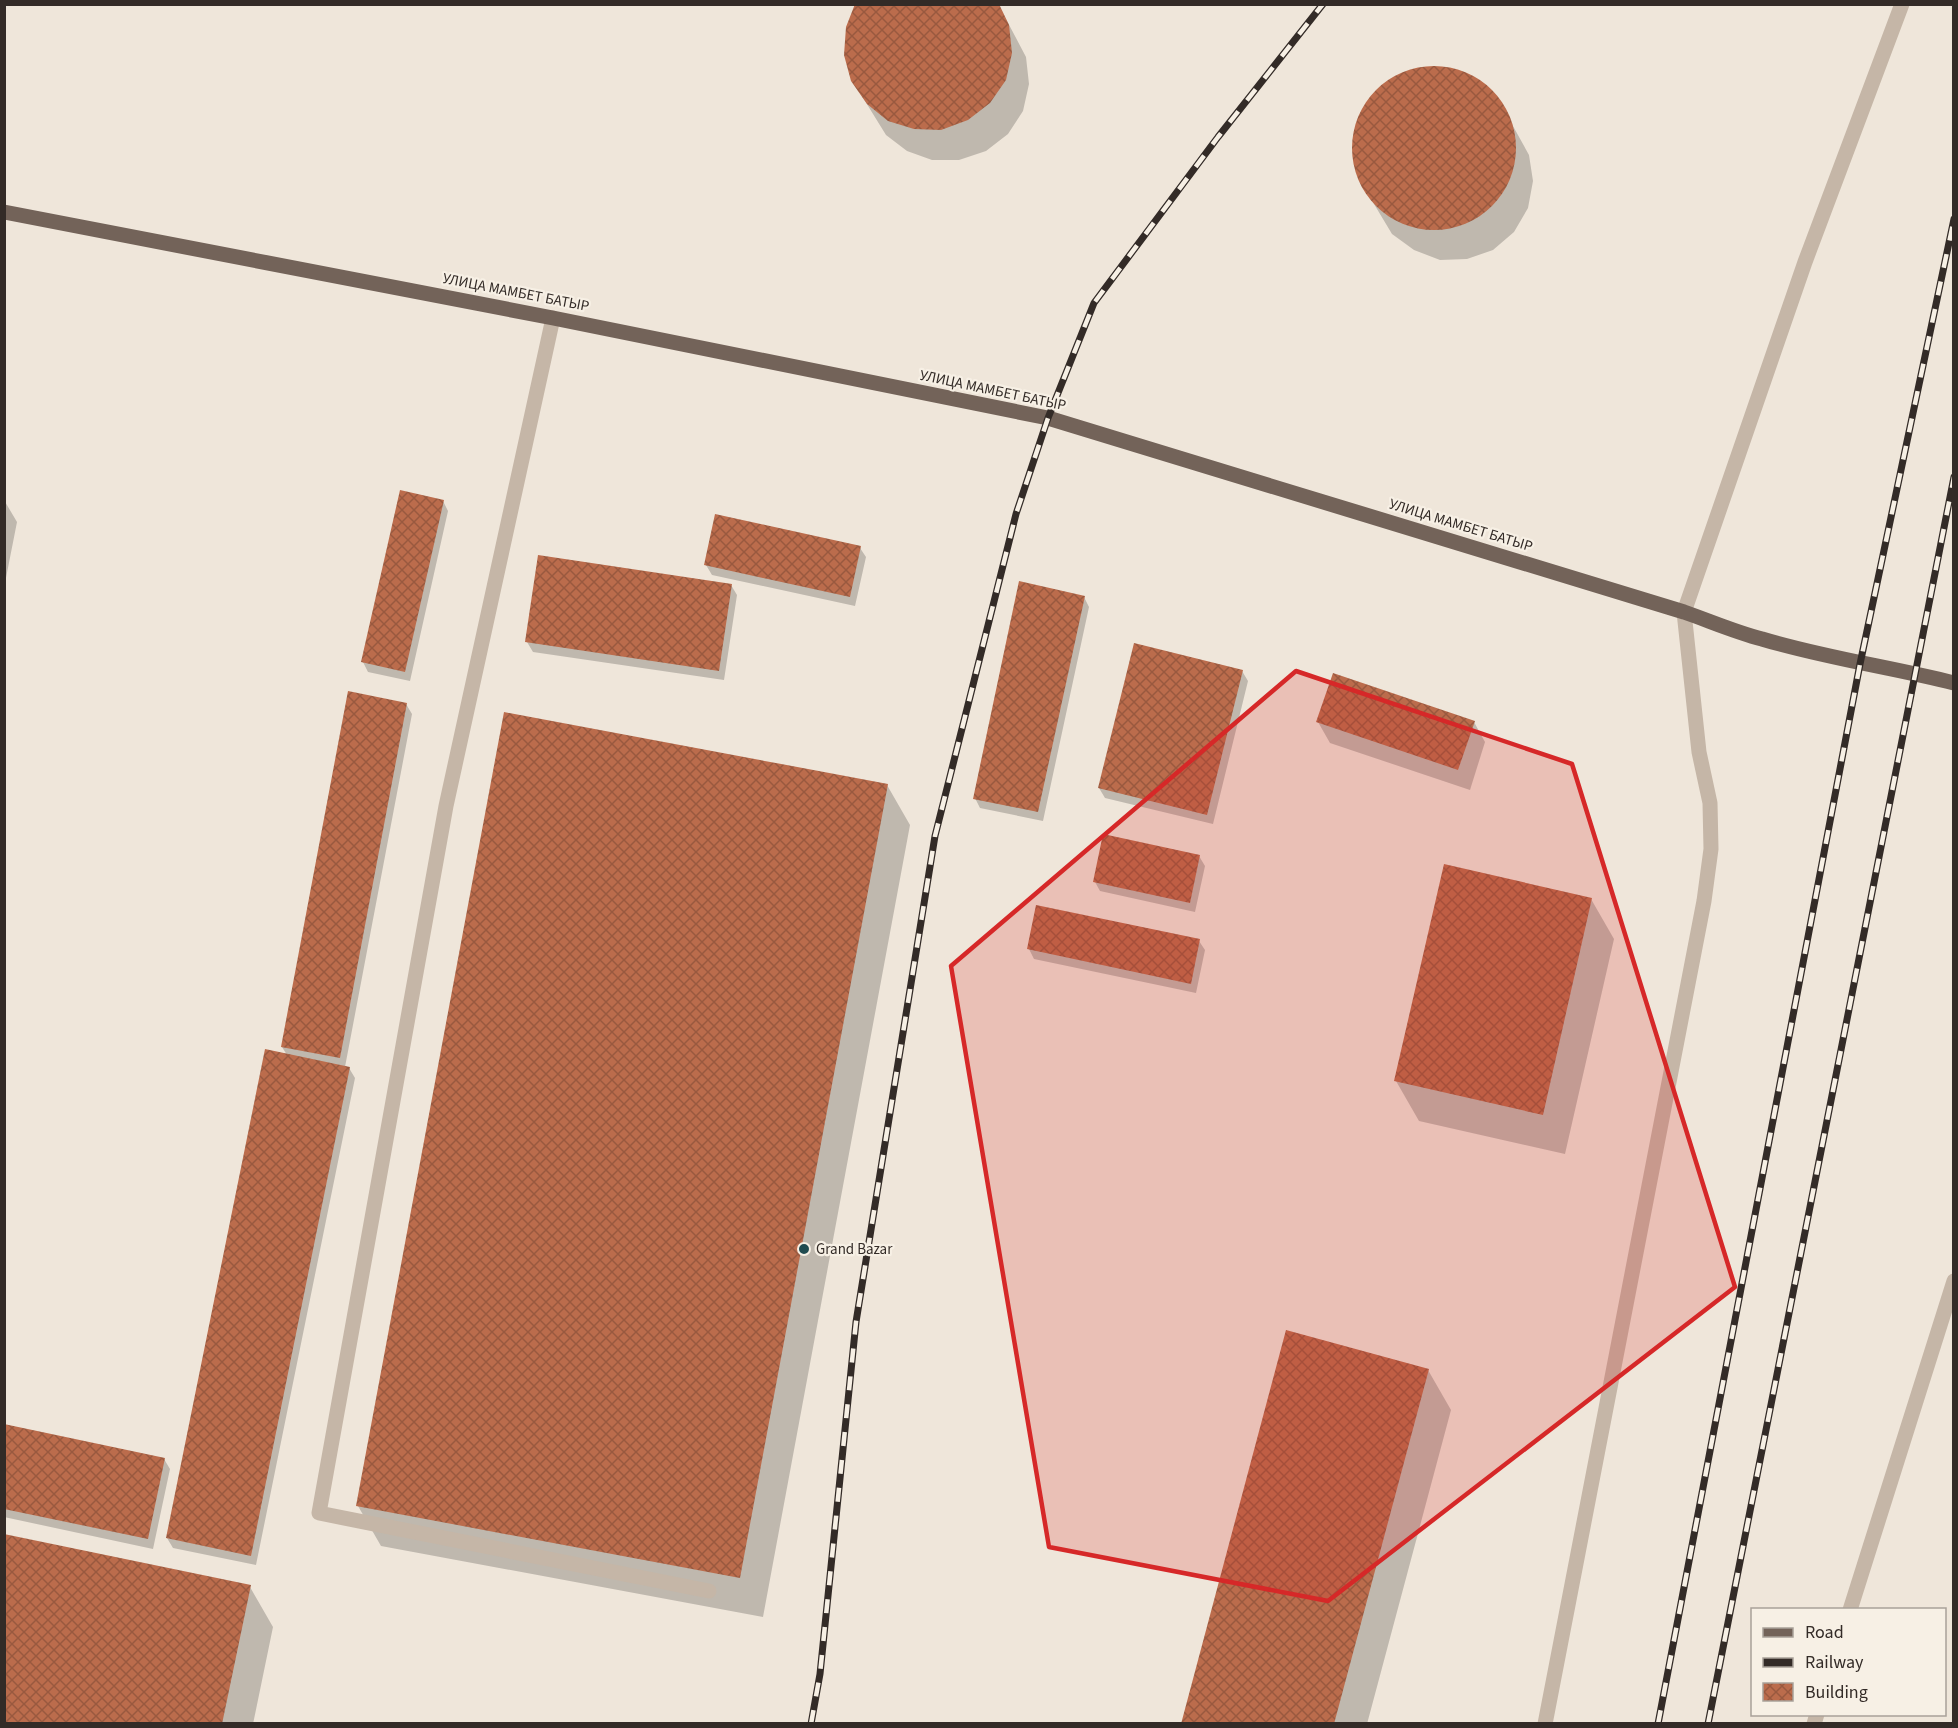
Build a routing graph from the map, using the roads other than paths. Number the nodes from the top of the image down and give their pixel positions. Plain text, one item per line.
1 (1902, 4) edge
2 (4, 212) edge
3 (553, 318) junction
4 (1684, 612) junction
5 (1953, 683) edge
6 (1953, 1281) edge
7 (710, 1591) dead end
8 (1851, 1608) edge
9 (1545, 1724) edge

1 - 4 street
2 - 3 main road, УЛИЦА МАМБЕТ БАТЫР
3 - 4 main road, УЛИЦА МАМБЕТ БАТЫР
3 - 7 street
4 - 5 main road, УЛИЦА МАМБЕТ БАТЫР
4 - 9 street
6 - 8 street

